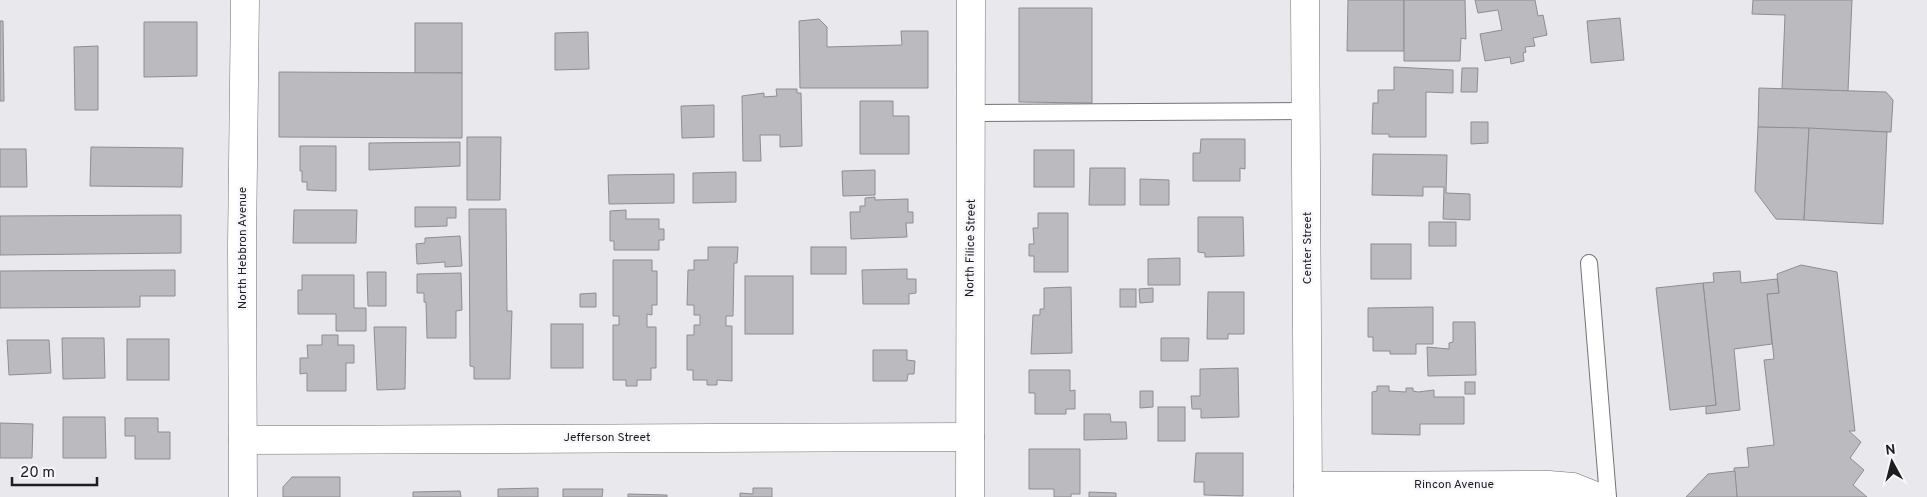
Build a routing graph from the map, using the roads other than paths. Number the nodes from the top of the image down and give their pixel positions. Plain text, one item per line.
1 (245, 0) edge
2 (972, 0) edge
3 (1305, 0) edge
4 (1307, 111) junction
5 (973, 113) junction
6 (1589, 263) dead end
7 (970, 437) junction
8 (243, 440) junction
9 (1308, 492) edge
10 (243, 497) edge
11 (970, 497) edge
12 (1598, 497) edge
13 (1608, 497) edge

1 - 8 street, North Hebbron Avenue
2 - 5 street, North Filice Street
3 - 4 street, Center Street
4 - 5 lane
4 - 9 street, Center Street
5 - 7 street, North Filice Street
6 - 13 lane
7 - 8 street, Jefferson Street
7 - 11 street, North Filice Street
8 - 10 street, North Hebbron Avenue
9 - 12 street, Rincon Avenue

